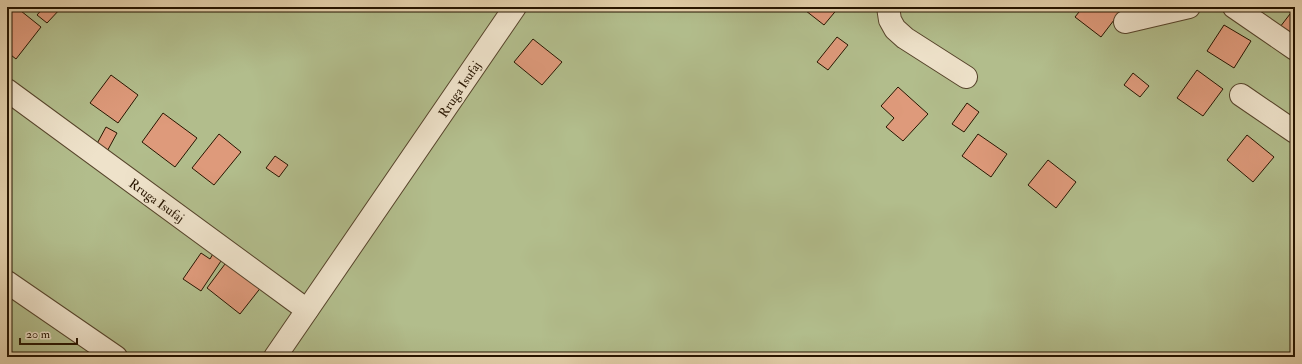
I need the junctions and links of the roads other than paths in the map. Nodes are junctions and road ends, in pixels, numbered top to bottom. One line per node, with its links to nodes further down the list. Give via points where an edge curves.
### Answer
1 (515, 7): 13 (street, Rruga Isufaj)
2 (888, 7): 8 (street, via 890,20 905,38)
3 (1189, 7): 6 (street)
4 (1234, 7): 5 (street)
5 (1262, 15): 7 (street)
6 (1125, 22)
7 (1295, 49)
8 (966, 77)
9 (7, 90): 13 (street, Rruga Isufaj)
10 (1240, 95): 11 (street)
11 (1295, 132)
12 (7, 282): 14 (street)
13 (307, 310): 15 (street, Rruga Isufaj)
14 (116, 357)
15 (274, 357)

